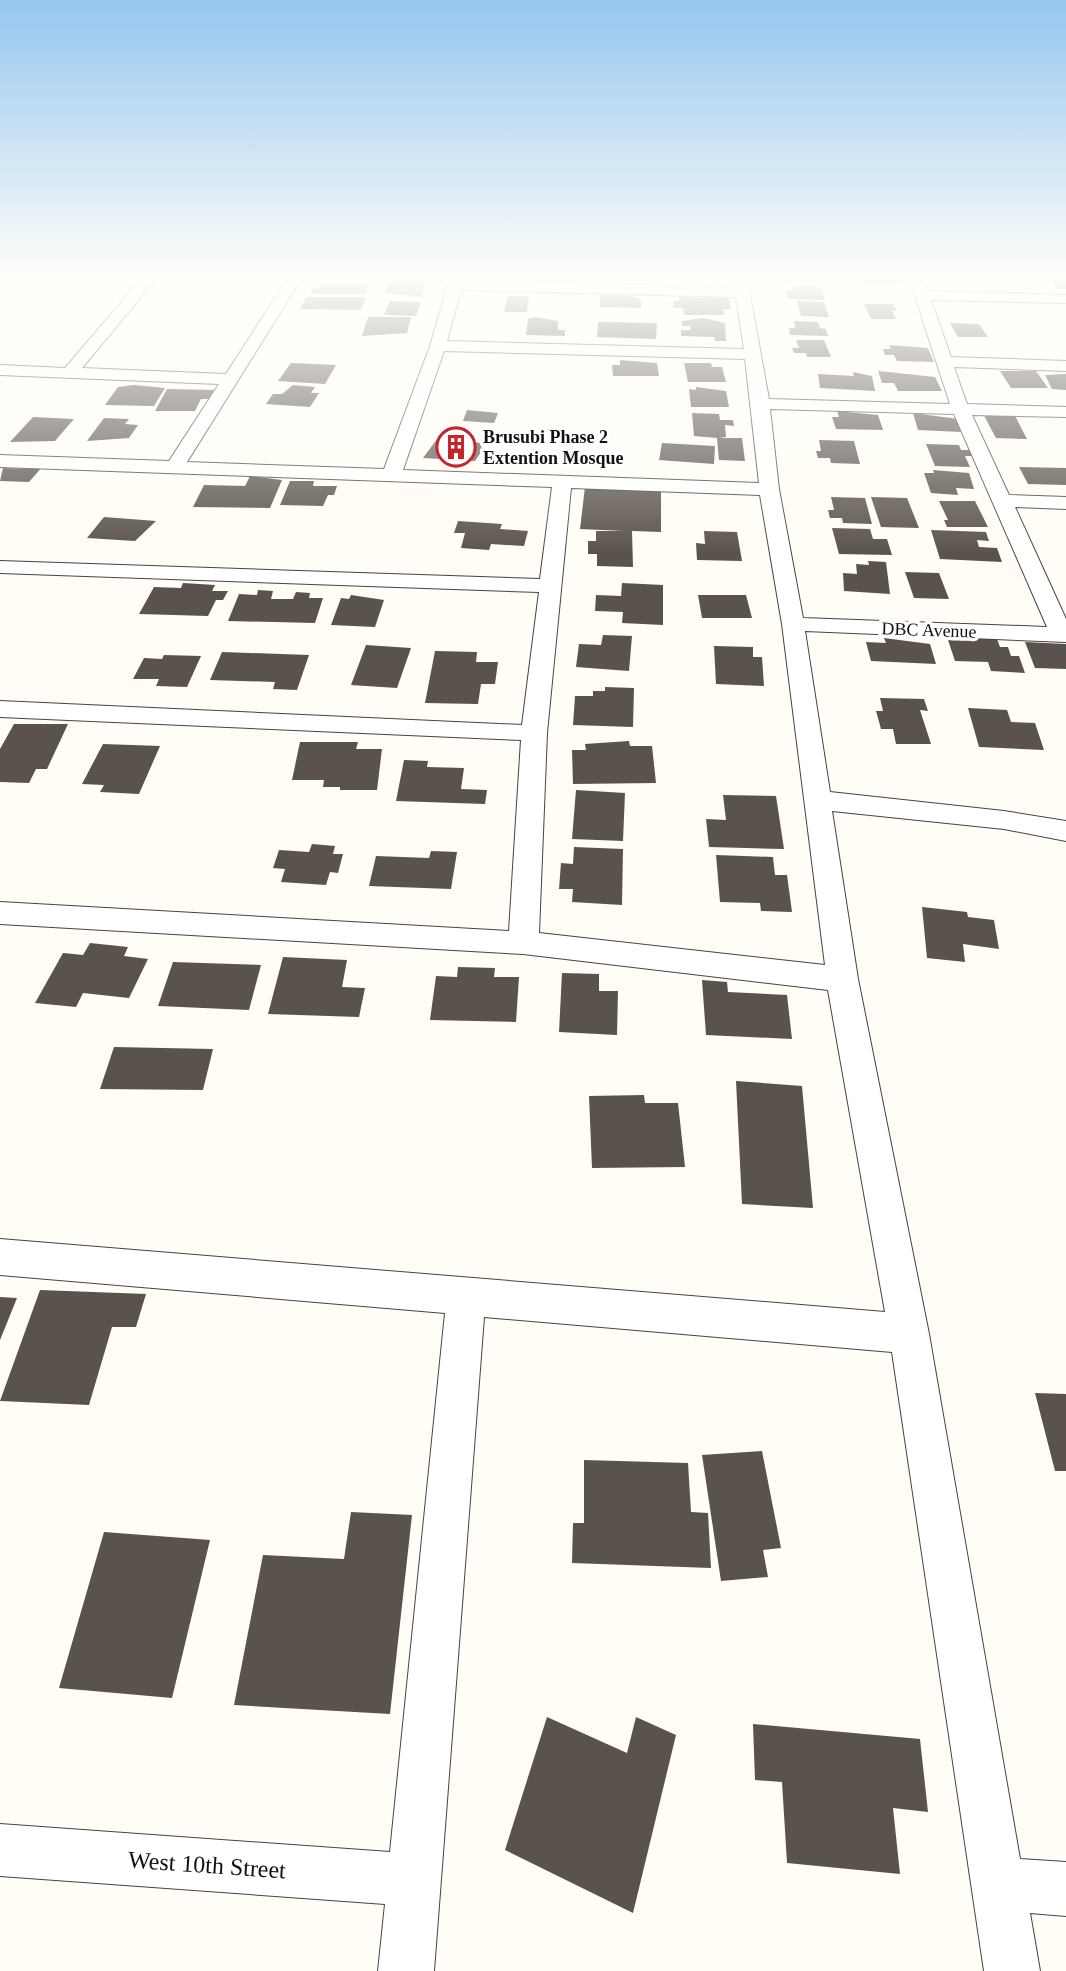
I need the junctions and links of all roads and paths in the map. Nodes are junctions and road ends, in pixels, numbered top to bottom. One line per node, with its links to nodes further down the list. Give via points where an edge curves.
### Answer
1 (0, 370): 7 (street)
2 (72, 370): 7 (street)
3 (237, 370): 8 (street)
4 (429, 370): 14 (street)
5 (755, 370): 9 (street)
6 (946, 370): 10 (street)
7 (69, 373): 8 (street)
8 (231, 379): 13 (street)
9 (761, 404): 10 (street); 16 (street)
10 (963, 410): 11 (street); 17 (street)
11 (1066, 411)
12 (0, 461): 13 (street)
13 (174, 468): 14 (street)
14 (391, 476): 15 (street)
15 (562, 482): 16 (street); 20 (street)
16 (769, 489): 21 (street)
17 (1004, 501): 18 (street); 22 (street)
18 (1066, 503)
19 (0, 566): 20 (street)
20 (551, 586): 24 (street)
21 (793, 624): 22 (street, DBC Avenue); 25 (street)
22 (1064, 635)
23 (0, 709): 24 (street)
24 (534, 733): 28 (street)
25 (817, 800): 26 (street); 29 (street)
26 (1066, 831)
27 (0, 913): 28 (street)
28 (523, 943): 29 (street)
29 (842, 979): 32 (street)
30 (0, 1257): 31 (street)
31 (466, 1298): 32 (street); 34 (street)
32 (909, 1334): 35 (street)
33 (0, 1850): 34 (street, West 10th Street)
34 (415, 1881): 37 (street)
35 (998, 1884): 36 (street); 38 (street)
36 (1066, 1889)
37 (406, 1971)
38 (1012, 1971)

